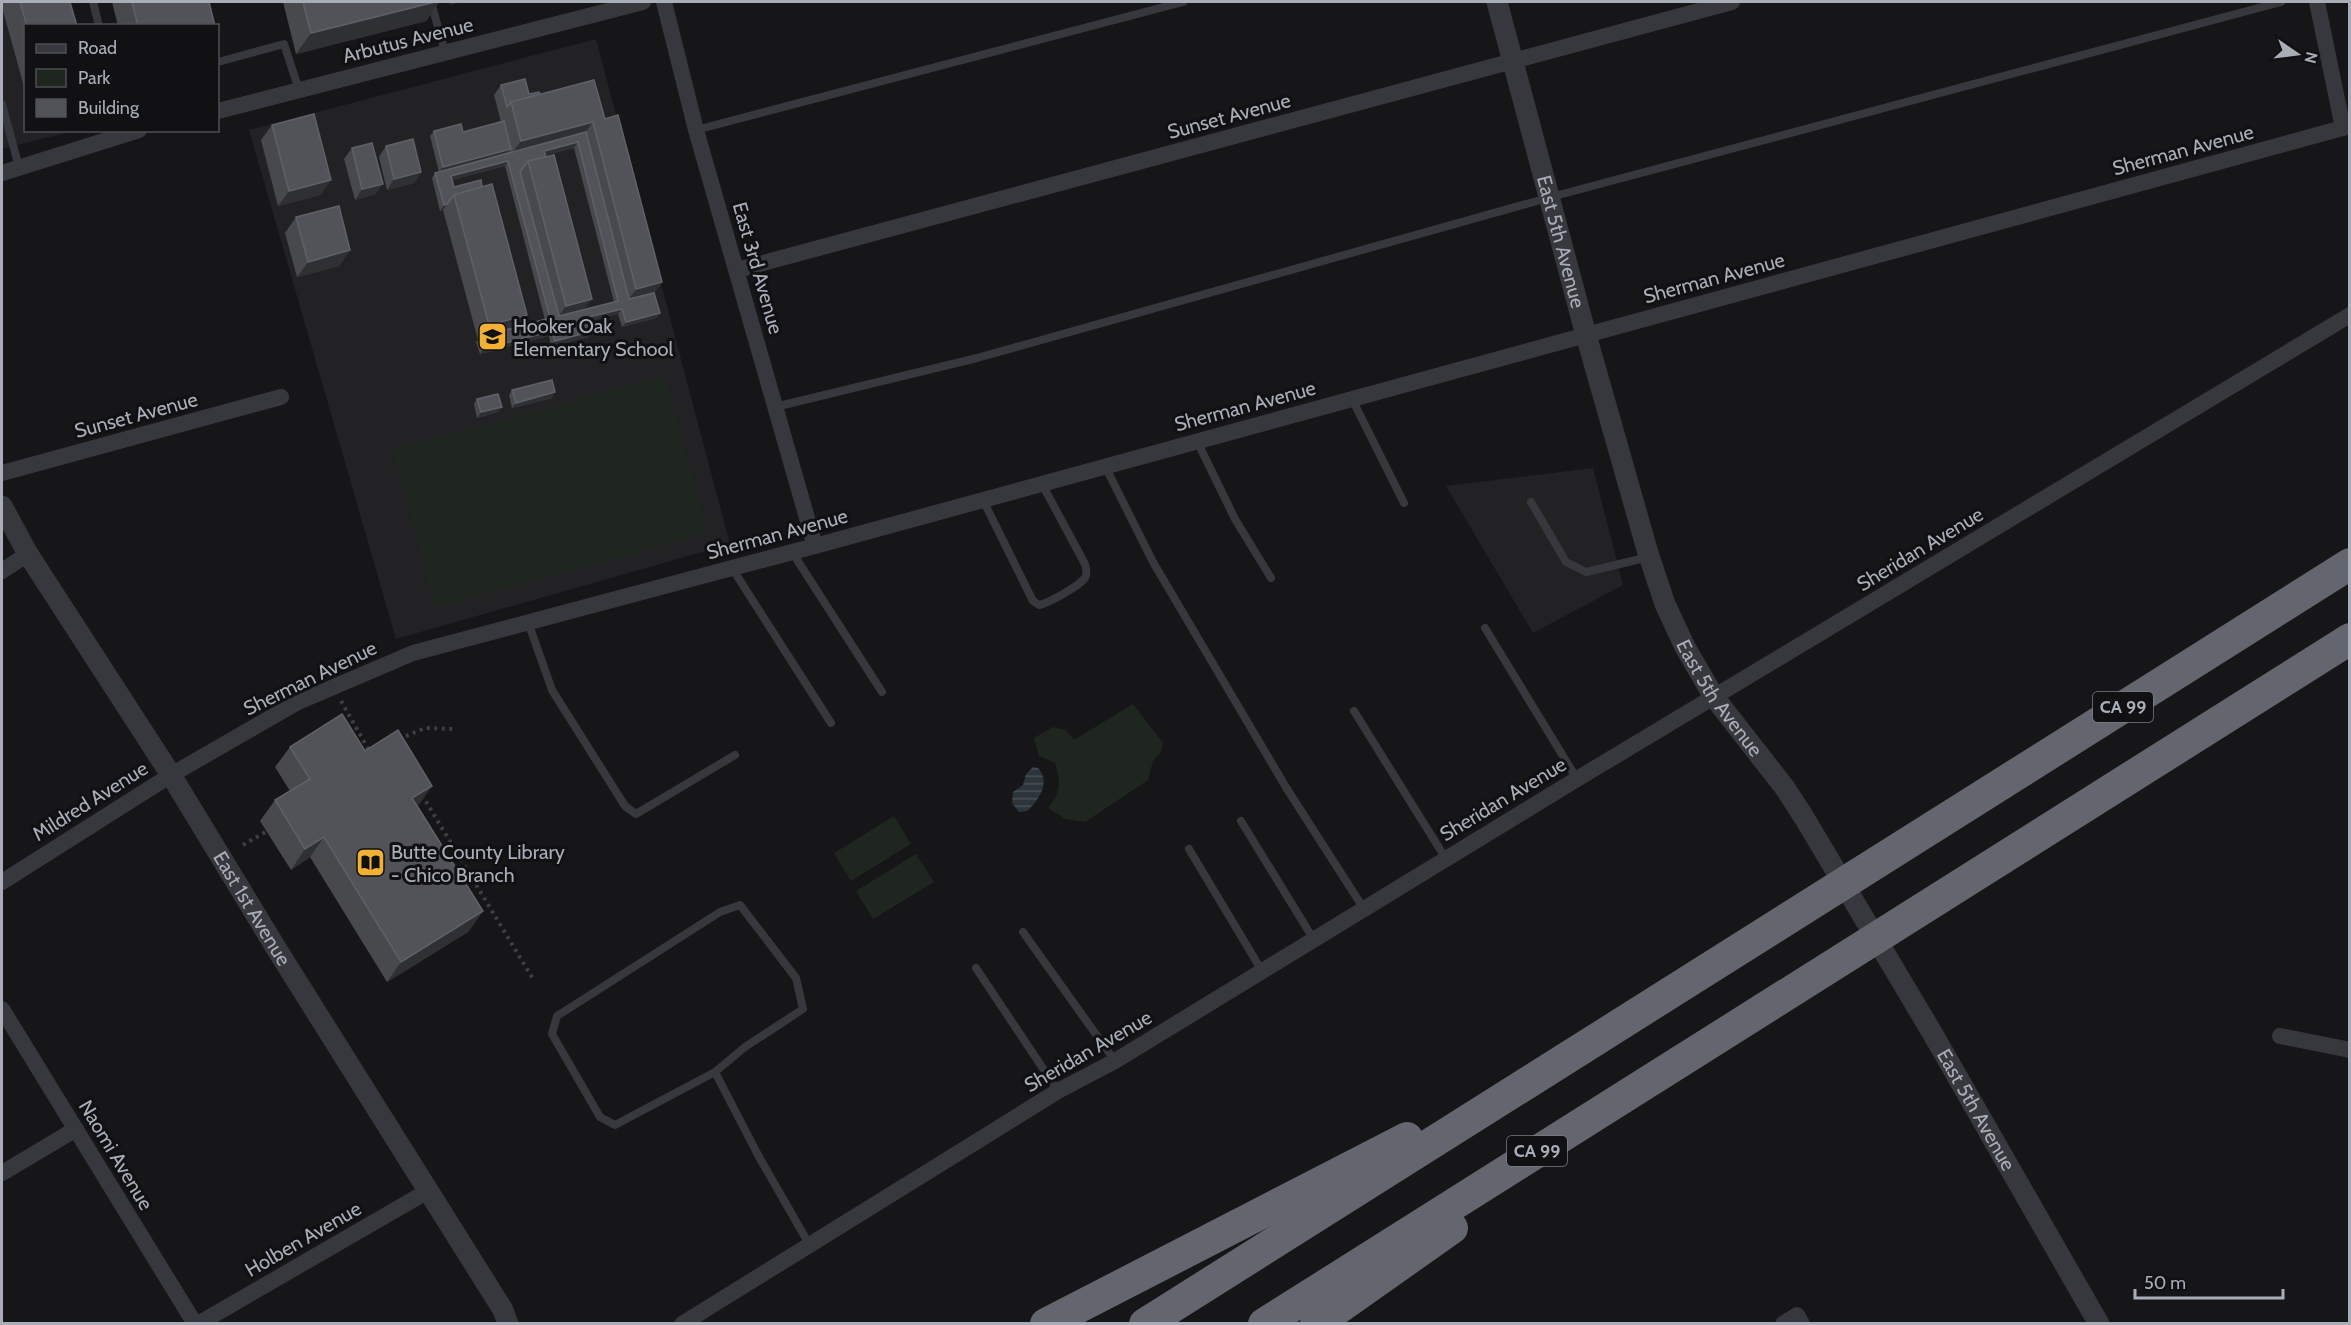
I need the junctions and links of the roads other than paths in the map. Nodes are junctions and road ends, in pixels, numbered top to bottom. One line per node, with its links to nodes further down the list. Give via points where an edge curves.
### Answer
1 (93, 2): 10 (lane)
2 (431, 2): 11 (lane)
3 (643, 2): 11 (street, Arbutus Avenue)
4 (664, 2): 18 (street, East 3rd Avenue)
5 (1183, 2): 18 (lane)
6 (1497, 2): 12 (street, East 5th Avenue)
7 (1732, 2): 12 (street, Sunset Avenue)
8 (2281, 2): 22 (lane)
9 (2317, 2): 17 (street)
10 (98, 24)
11 (445, 52): 14 (street, Arbutus Avenue)
12 (1514, 61): 22 (street, East 5th Avenue); 23 (street, Sunset Avenue)
13 (219, 62): 14 (lane, via 284,44)
14 (299, 90): 16 (street, Arbutus Avenue)
15 (2, 104): 20 (lane)
16 (219, 111)
17 (2346, 127): 25 (street, Sherman Avenue)
18 (696, 130): 23 (street, East 3rd Avenue)
19 (130, 132): 20 (street)
20 (20, 167): 21 (street)
21 (2, 173)
22 (1551, 197): 25 (street, East 5th Avenue); 28 (lane, via 977,358)
23 (737, 270): 28 (street, East 3rd Avenue)
24 (2349, 315): 49 (street, Sheridan Avenue)
25 (1586, 335): 27 (street, Sherman Avenue); 40 (street, East 5th Avenue)
26 (281, 397): 31 (street, Sunset Avenue)
27 (1352, 399): 29 (street, Sherman Avenue); 35 (lane)
28 (775, 407): 37 (street, East 3rd Avenue)
29 (1197, 441): 30 (street, Sherman Avenue); 44 (lane, via 1235,519)
30 (1106, 466): 32 (street, Sherman Avenue); 59 (lane, via 1153,562 1287,789)
31 (2, 472)
32 (1042, 484): 33 (street, Sherman Avenue); 33 (lane, via 1087,572 1082,581 1046,604 1033,601)
33 (983, 500): 37 (street, Sherman Avenue)
34 (1531, 502): 40 (lane, via 1566,562 1586,572)
35 (1404, 503)
36 (2, 506): 39 (street, East 1st Avenue)
37 (815, 546): 38 (street, Sherman Avenue)
38 (792, 552): 42 (street, Sherman Avenue); 48 (lane)
39 (28, 554): 43 (street); 53 (street, East 1st Avenue)
40 (1649, 557): 49 (street, East 5th Avenue, via 1685,647)
41 (2349, 564): 70 (highway, CA 99)
42 (732, 568): 45 (street, Sherman Avenue); 51 (lane)
43 (2, 571)
44 (1271, 578)
45 (528, 622): 52 (lane, via 552,690 625,806 636,814); 53 (street, Sherman Avenue, via 413,653 296,703)
46 (1485, 628): 54 (lane)
47 (2349, 639): 72 (highway, CA 99)
48 (882, 692)
49 (1714, 696): 54 (street, Sheridan Avenue); 85 (street, East 5th Avenue, via 1805,819)
50 (1354, 711): 57 (lane)
51 (831, 723)
52 (735, 755)
53 (171, 774): 58 (street, Mildred Avenue); 74 (street, East 1st Avenue)
54 (1577, 779): 57 (street, Sheridan Avenue)
55 (1240, 821): 61 (lane)
56 (1189, 849): 63 (lane)
57 (1446, 859): 59 (street, Sheridan Avenue)
58 (2, 882)
59 (1365, 910): 61 (street, Sheridan Avenue)
60 (1023, 932): 67 (lane)
61 (1314, 940): 63 (street, Sheridan Avenue)
62 (976, 968): 69 (lane)
63 (1262, 971): 67 (street, Sheridan Avenue)
64 (2, 1009): 71 (street, Naomi Avenue)
65 (2280, 1036): 66 (street)
66 (2349, 1050)
67 (1115, 1060): 69 (street, Sheridan Avenue)
68 (715, 1072): 68 (lane, via 803,1009 796,978 740,905 720,912 557,1016 552,1034 600,1117 615,1125); 75 (lane)
69 (1059, 1091): 75 (street, Sheridan Avenue)
70 (1508, 1096): 79 (highway, via 1404,1139); 80 (highway, CA 99)
71 (76, 1129): 73 (street); 77 (street, Naomi Avenue)
72 (1529, 1157): 81 (highway, CA 99); 82 (highway, via 1500,1193)
73 (2, 1173)
74 (428, 1191): 76 (street, East 1st Avenue); 77 (street, Holben Avenue)
75 (809, 1244): 78 (street, Sheridan Avenue)
76 (509, 1319)
77 (196, 1323)
78 (682, 1323)
79 (1046, 1323)
80 (1145, 1323)
81 (1264, 1323)
82 (1316, 1323)
83 (1783, 1323): 84 (street, via 1797,1315)
84 (1802, 1323)
85 (2099, 1323)

